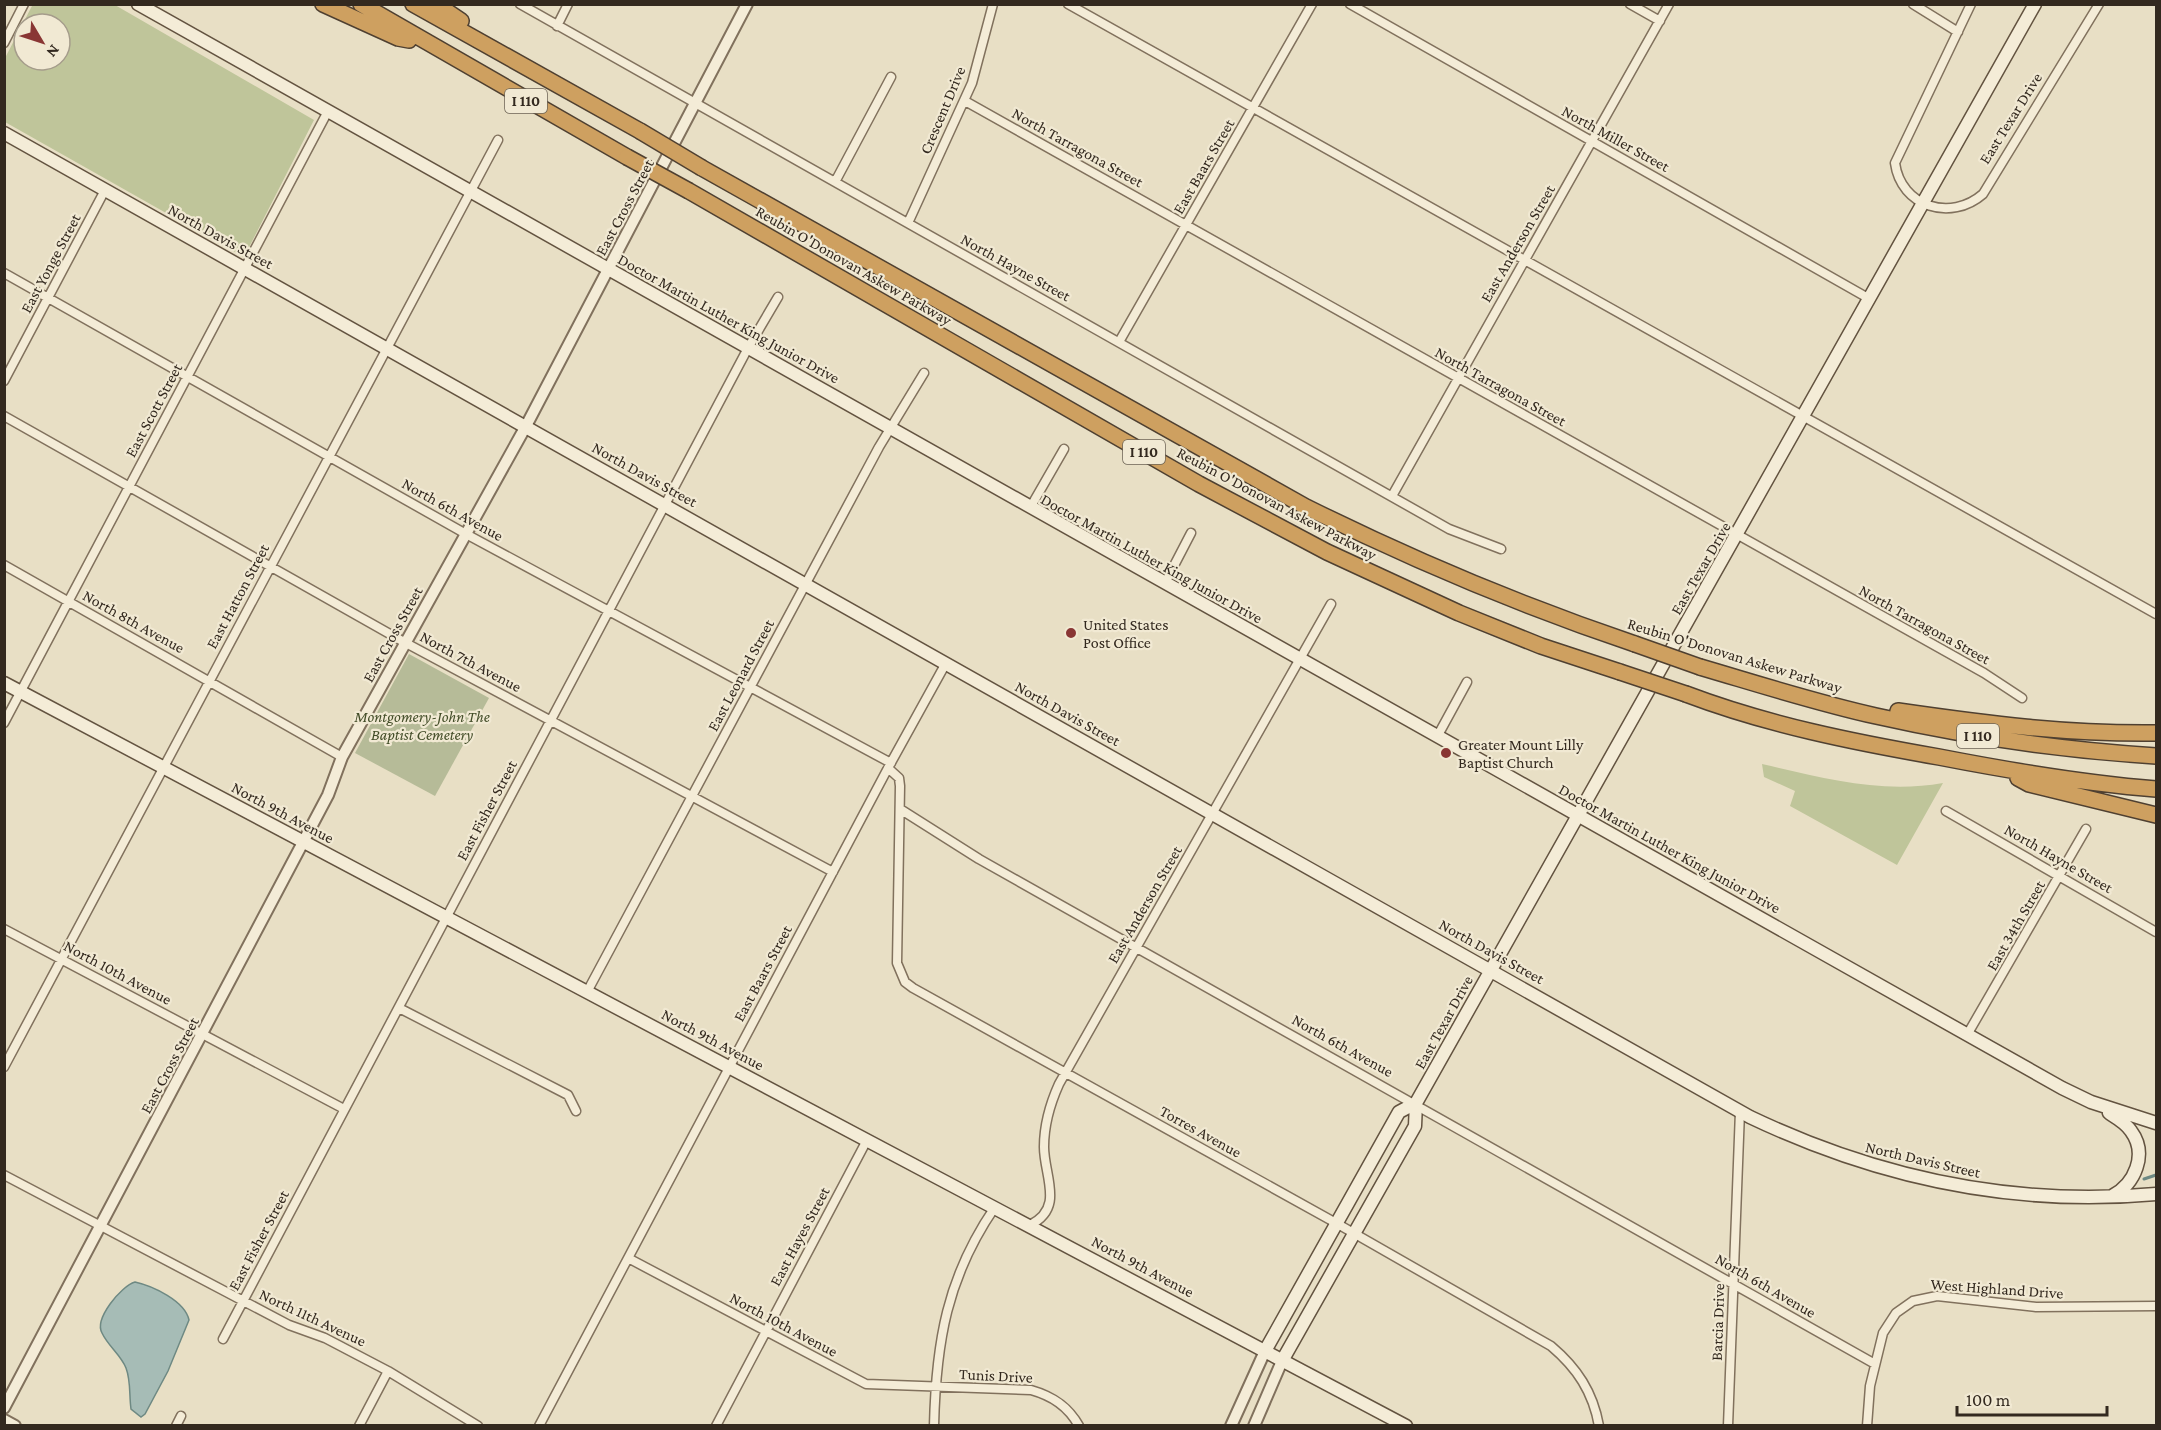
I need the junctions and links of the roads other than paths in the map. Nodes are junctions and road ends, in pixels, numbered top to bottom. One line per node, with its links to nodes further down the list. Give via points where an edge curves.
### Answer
1 (24, 4): 23 (street)
2 (138, 4): 30 (main road, Doctor Martin Luther King Junior Drive)
3 (323, 4): 24 (highway, via 398,38)
4 (361, 4): 24 (highway, Reubin O'Donovan Askew Parkway / I 110)
5 (412, 4): 26 (highway, Reubin O'Donovan Askew Parkway / I 110)
6 (436, 4): 26 (highway)
7 (520, 4): 21 (street, North Hayne Street)
8 (568, 4): 21 (street)
9 (747, 4): 28 (street, East Cross Street)
10 (993, 4): 27 (street, Crescent Drive, via 982,53)
11 (1068, 4): 29 (street)
12 (1312, 4): 29 (street, East Baars Street)
13 (1350, 4): 33 (street, North Miller Street)
14 (1630, 4): 20 (street)
15 (1669, 4): 20 (street, East Anderson Street)
16 (1913, 4): 22 (street)
17 (1971, 4): 22 (street)
18 (2035, 4): 37 (main road, East Texar Drive)
19 (2099, 4): 37 (street, East Texar Drive, via 1983,194 1952,209)
20 (1660, 21): 33 (street, East Anderson Street)
21 (557, 26): 28 (street, North Hayne Street)
22 (1958, 32): 37 (street, via 1896,156 1899,178)
23 (4, 43)
24 (426, 43): 94 (highway, Reubin O'Donovan Askew Parkway / I 110, bridge, via 1199,484 1318,547 1459,613 1771,723)
25 (891, 77): 34 (street)
26 (548, 79): 84 (highway, Reubin O'Donovan Askew Parkway / I 110, bridge, via 1306,507 1383,545 1548,615 1700,667)
27 (965, 101): 38 (street, Crescent Drive); 39 (street, North Tarragona Street)
28 (695, 103): 34 (street, North Hayne Street); 42 (street, East Cross Street)
29 (1254, 109): 39 (street, East Baars Street); 40 (street)
30 (328, 111): 36 (main road, Doctor Martin Luther King Junior Drive); 41 (street, East Scott Street)
31 (4, 133): 35 (main road, North Davis Street)
32 (498, 140): 36 (street, East Hatton Street)
33 (1591, 141): 40 (street, East Anderson Street); 45 (street, North Miller Street)
34 (835, 182): 38 (street, North Hayne Street)
35 (105, 190): 41 (main road, North Davis Street); 46 (street, East Yonge Street)
36 (471, 192): 42 (main road, Doctor Martin Luther King Junior Drive); 48 (street, East Hatton Street)
37 (1923, 204): 45 (main road, East Texar Drive)
38 (908, 223): 47 (street, North Hayne Street)
39 (1186, 225): 47 (street, East Baars Street); 52 (street, North Tarragona Street)
40 (1524, 261): 52 (street, East Anderson Street); 55 (street)
41 (245, 267): 48 (main road, North Davis Street); 51 (street, East Scott Street)
42 (608, 269): 49 (main road, Doctor Martin Luther King Junior Drive); 56 (street, East Cross Street)
43 (4, 273): 46 (street, North 6th Avenue)
44 (778, 297): 49 (street, East Fisher Street)
45 (1868, 297): 55 (main road, East Texar Drive)
46 (48, 298): 51 (street, North 6th Avenue); 53 (street, East Yonge Street)
47 (1119, 342): 61 (street, North Hayne Street)
48 (386, 348): 56 (main road, North Davis Street); 59 (street, East Hatton Street)
49 (748, 348): 57 (main road, Doctor Martin Luther King Junior Drive); 62 (street, East Fisher Street)
50 (924, 373): 57 (street, East Leonard Street)
51 (187, 377): 59 (street, North 6th Avenue); 60 (street, East Scott Street)
52 (1457, 378): 61 (street, East Anderson Street); 66 (street, North Tarragona Street)
53 (4, 381)
54 (4, 416): 60 (street, North 7th Avenue)
55 (1804, 416): 66 (main road, East Texar Drive); 75 (street)
56 (526, 426): 62 (main road, North Davis Street); 65 (street, East Cross Street)
57 (890, 429): 63 (main road, Doctor Martin Luther King Junior Drive); 70 (street, East Leonard Street)
58 (1064, 449): 63 (street)
59 (328, 457): 65 (street, North 6th Avenue); 69 (street, East Hatton Street)
60 (129, 486): 69 (street, North 7th Avenue); 72 (street, East Scott Street)
61 (1392, 496): 67 (street, North Hayne Street, via 1449,529)
62 (666, 505): 70 (main road, North Davis Street); 74 (street, East Fisher Street)
63 (1030, 508): 71 (main road, Doctor Martin Luther King Junior Drive)
64 (1191, 533): 71 (street)
65 (466, 534): 74 (street, North 6th Avenue); 76 (street, East Cross Street)
66 (1737, 536): 85 (street, North Tarragona Street); 100 (main road, East Texar Drive)
67 (1501, 549)
68 (4, 565): 72 (street, North 8th Avenue)
69 (270, 567): 76 (street, North 7th Avenue); 79 (street, East Hatton Street)
70 (806, 583): 78 (main road, North Davis Street); 82 (street, East Leonard Street)
71 (1165, 583): 77 (main road, Doctor Martin Luther King Junior Drive)
72 (68, 602): 79 (street, North 8th Avenue); 83 (street, East Scott Street)
73 (1331, 604): 77 (street, East Anderson Street)
74 (609, 611): 82 (street, North 6th Avenue); 86 (street, East Fisher Street)
75 (2157, 614)
76 (404, 642): 86 (street, North 7th Avenue); 91 (street, East Cross Street)
77 (1300, 660): 89 (main road, Doctor Martin Luther King Junior Drive); 99 (street, East Anderson Street)
78 (946, 663): 92 (street, East Baars Street); 99 (main road, North Davis Street)
79 (209, 681): 91 (street, North 8th Avenue); 93 (street, East Hatton Street)
80 (1467, 682): 89 (street)
81 (4, 683): 83 (main road, North 9th Avenue)
82 (752, 687): 92 (street, North 6th Avenue); 96 (street, East Leonard Street)
83 (21, 691): 87 (street, East Scott Street); 93 (main road, North 9th Avenue)
84 (1803, 696): 88 (highway, via 2022,729); 90 (highway, Reubin O'Donovan Askew Parkway / I 110, via 1875,716 2018,742)
85 (2022, 698)
86 (551, 721): 96 (street, North 7th Avenue); 106 (street, East Fisher Street)
87 (4, 723)
88 (2157, 734)
89 (1437, 736): 100 (main road, Doctor Martin Luther King Junior Drive)
90 (2157, 756)
91 (342, 757): 103 (street, East Cross Street, via 328,795)
92 (890, 765): 97 (street, via 899,778); 104 (street, East Baars Street)
93 (163, 767): 103 (main road, North 9th Avenue); 110 (street, East Hatton Street)
94 (2000, 768): 95 (highway, Reubin O'Donovan Askew Parkway / I 110); 101 (highway, via 2029,784)
95 (2157, 789)
96 (692, 797): 104 (street, North 7th Avenue); 112 (street, East Leonard Street)
97 (900, 809): 109 (street, North 6th Avenue, via 979,859); 118 (street, Torres Avenue, via 897,963 905,982)
98 (1946, 811): 105 (street, North Hayne Street)
99 (1213, 813): 109 (street, East Anderson Street); 111 (main road, North Davis Street)
100 (1578, 816): 111 (main road, East Texar Drive); 115 (main road, Doctor Martin Luther King Junior Drive)
101 (2157, 816)
102 (2086, 829): 105 (street, East 34th Street)
103 (303, 840): 106 (main road, North 9th Avenue); 114 (street, East Cross Street)
104 (833, 872): 116 (street, East Baars Street)
105 (2061, 876): 108 (street, North Hayne Street); 115 (street, East 34th Street)
106 (447, 917): 112 (main road, North 9th Avenue); 113 (street, East Fisher Street)
107 (4, 929): 110 (street, North 10th Avenue)
108 (2157, 932)
109 (1137, 947): 118 (street, East Anderson Street); 120 (street, North 6th Avenue)
110 (62, 959): 114 (street, North 10th Avenue); 117 (street, East Hatton Street)
111 (1491, 970): 120 (main road, East Texar Drive); 123 (main road, North Davis Street)
112 (587, 992): 116 (main road, North 9th Avenue)
113 (399, 1008): 121 (street, East Fisher Street); 122 (street, via 568,1095)
114 (202, 1034): 121 (street, North 10th Avenue); 131 (street, East Cross Street)
115 (1967, 1035): 119 (main road, Doctor Martin Luther King Junior Drive)
116 (729, 1066): 125 (main road, North 9th Avenue); 134 (street, East Baars Street)
117 (4, 1067)
118 (1066, 1072): 130 (street, Torres Avenue); 132 (street, East Anderson Street, via 1054,1095 1044,1133 1052,1201 1043,1216)
119 (2091, 1102): 124 (main road, Doctor Martin Luther King Junior Drive); 128 (main road, via 2132,1131 2139,1150 2132,1179)
120 (1416, 1103): 130 (main road, East Texar Drive, via 1399,1112); 133 (main road, East Texar Drive, via 1415,1126); 135 (street, North 6th Avenue)
121 (344, 1109): 136 (street, East Fisher Street)
122 (576, 1111)
123 (1740, 1111): 128 (main road, North Davis Street, via 1824,1150 1902,1174 1990,1192); 135 (street, Barcia Drive)
124 (2157, 1123)
125 (867, 1140): 129 (main road, North 9th Avenue); 138 (street, East Hayes Street)
126 (4, 1175): 131 (street, North 11th Avenue)
127 (2157, 1194): 128 (main road, North Davis Street)
128 (2108, 1197)
129 (995, 1207): 132 (main road, North 9th Avenue); 144 (street, via 968,1250 952,1290 941,1330)
130 (1336, 1223): 133 (street, Torres Avenue); 140 (main road, East Texar Drive)
131 (101, 1225): 136 (street, North 11th Avenue); 145 (street, East Cross Street)
132 (1030, 1225): 140 (main road, North 9th Avenue)
133 (1354, 1234): 141 (main road, East Texar Drive); 159 (street, Torres Avenue, via 1551,1346 1586,1385)
134 (628, 1258): 138 (street, North 10th Avenue); 152 (street, East Baars Street)
135 (1734, 1283): 142 (street, North 6th Avenue); 160 (street, Barcia Drive)
136 (243, 1301): 139 (street, East Fisher Street); 143 (street, North 11th Avenue)
137 (2157, 1306): 142 (street, West Highland Drive, via 2057,1308 1925,1297 1903,1307 1888,1323)
138 (765, 1332): 144 (street, North 10th Avenue, via 867,1384); 153 (street, East Hayes Street)
139 (223, 1339)
140 (1265, 1351): 141 (main road, North 9th Avenue); 156 (street, East Texar Drive)
141 (1282, 1361): 157 (street, East Texar Drive); 158 (main road, North 9th Avenue)
142 (1875, 1364): 161 (street, West Highland Drive)
143 (388, 1371): 150 (street); 151 (street, North 11th Avenue)
144 (935, 1387): 154 (street); 155 (street, Tunis Drive, via 1031,1390 1063,1406)
145 (4, 1408)
146 (181, 1416): 149 (street)
147 (4, 1420): 148 (street)
148 (15, 1425)
149 (176, 1425)
150 (359, 1425)
151 (478, 1425)
152 (539, 1425)
153 (716, 1425)
154 (934, 1425)
155 (1079, 1425)
156 (1231, 1425)
157 (1254, 1425)
158 (1406, 1425)
159 (1599, 1425)
160 (1728, 1425)
161 (1867, 1425)

